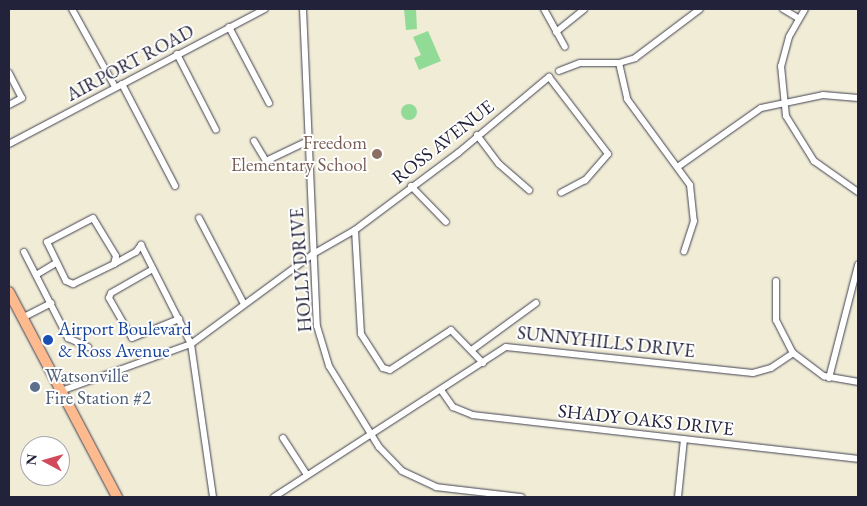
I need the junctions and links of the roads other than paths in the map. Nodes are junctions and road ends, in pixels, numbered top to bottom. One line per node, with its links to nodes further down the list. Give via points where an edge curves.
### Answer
1 (72, 9): 18 (street)
2 (265, 9): 10 (street, AIRPORT ROAD)
3 (303, 9): 26 (street, HOLLY DRIVE)
4 (544, 9): 11 (street)
5 (584, 9): 11 (street)
6 (700, 9): 14 (street, via 649,49)
7 (783, 9): 9 (street)
8 (805, 9): 9 (street)
9 (798, 18): 21 (street, via 781,66)
10 (229, 26): 13 (street, AIRPORT ROAD); 20 (street)
11 (556, 32): 12 (street)
12 (565, 47)
13 (176, 54): 17 (street, AIRPORT ROAD); 23 (street)
14 (619, 63): 15 (street, via 586,62); 28 (street, via 627,99)
15 (559, 71)
16 (9, 73): 22 (street, via 22,98)
17 (122, 84): 18 (street, AIRPORT ROAD); 29 (street)
18 (116, 87): 27 (street, AIRPORT ROAD)
19 (858, 98): 21 (street, via 823,95)
20 (269, 103)
21 (784, 104): 28 (street, via 754,111); 32 (street, via 792,130 808,155)
22 (9, 105)
23 (216, 130)
24 (477, 135): 30 (street, ROSS AVENUE); 31 (street, via 499,164); 33 (street, ROSS AVENUE, via 549,77 608,154 585,180)
25 (254, 141): 26 (street, via 266,161)
26 (308, 141): 39 (street, HOLLY DRIVE)
27 (9, 144)
28 (679, 166): 37 (street, via 695,206 693,229)
29 (175, 186)
30 (411, 186): 35 (street); 36 (street, ROSS AVENUE)
31 (529, 190)
32 (858, 192)
33 (561, 193)
34 (199, 218): 49 (street)
35 (446, 222)
36 (355, 230): 39 (street, ROSS AVENUE); 54 (street, via 361,334 383,368 390,370 451,330)
37 (684, 251)
38 (24, 252): 44 (street)
39 (313, 254): 49 (street); 61 (street, HOLLY DRIVE, via 322,347)
40 (56, 263): 41 (street, via 66,281 73,284); 41 (street, via 49,239 90,218 116,256); 44 (street)
41 (114, 264): 43 (street, via 141,245)
42 (858, 265): 57 (street)
43 (153, 269): 51 (street); 51 (street, via 111,292 113,306 132,338)
44 (36, 275): 47 (street)
45 (776, 281): 55 (street, via 776,320)
46 (9, 292): 50 (main road)
47 (51, 303): 50 (street); 53 (street, via 68,338)
48 (536, 303): 54 (street)
49 (244, 304): 52 (street)
50 (22, 318): 60 (main road)
51 (179, 319): 52 (street)
52 (191, 344): 60 (street); 67 (street)
53 (88, 347)
54 (472, 349): 56 (street)
55 (793, 353): 56 (street, SUNNYHILLS DRIVE, via 771,368 753,372 509,346); 57 (street)
56 (482, 363): 59 (street, SUNNYHILLS DRIVE)
57 (829, 378): 58 (street)
58 (858, 382)
59 (440, 390): 61 (street, SUNNYHILLS DRIVE); 63 (street, SHADY OAKS DRIVE, via 453,407 473,415)
60 (61, 391): 66 (main road)
61 (371, 435): 65 (street, SUNNYHILLS DRIVE); 69 (street, HOLLY DRIVE, via 390,461 420,481)
62 (282, 438): 65 (street)
63 (684, 439): 64 (street, SHADY OAKS DRIVE); 70 (street)
64 (858, 459)
65 (307, 475): 68 (street, SUNNYHILLS DRIVE)
66 (118, 497)
67 (213, 497)
68 (274, 497)
69 (521, 497)
70 (678, 497)

